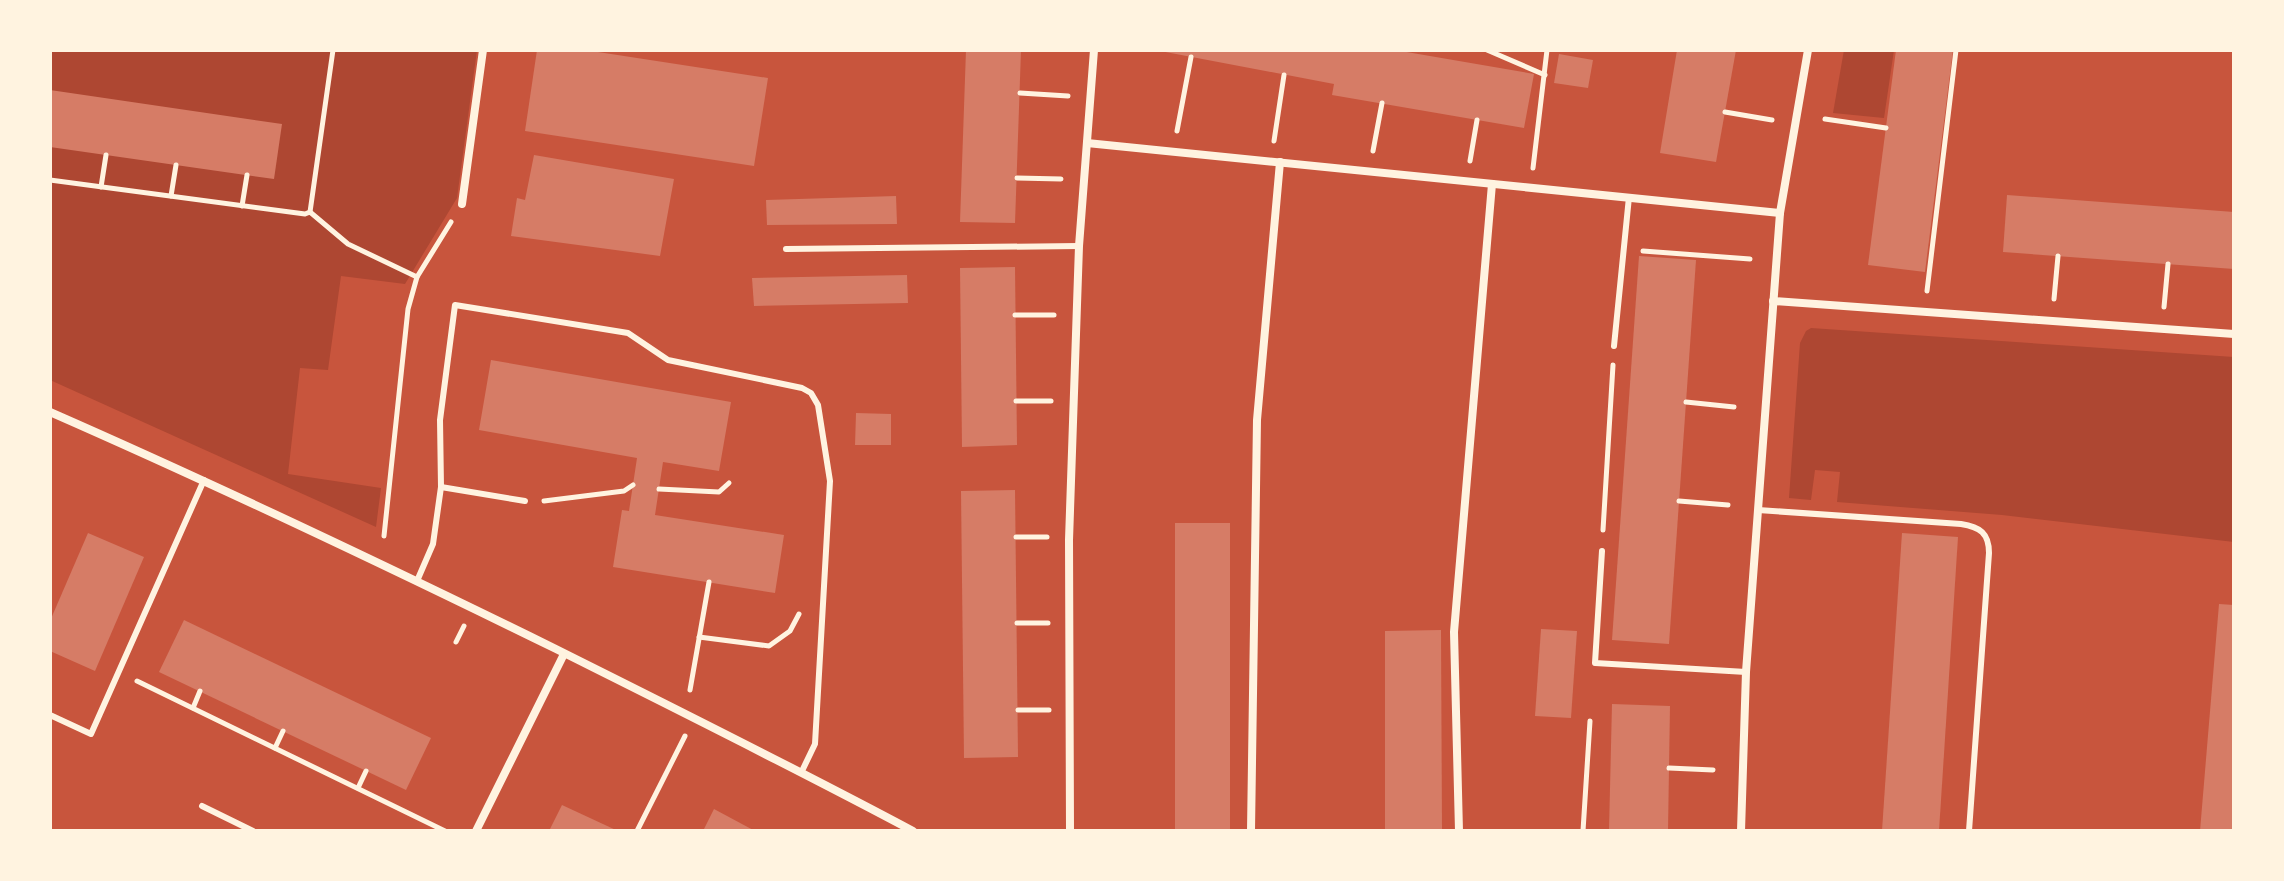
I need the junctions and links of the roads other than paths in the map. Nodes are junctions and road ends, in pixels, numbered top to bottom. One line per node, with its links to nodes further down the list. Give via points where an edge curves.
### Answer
1 (483, 50): 8 (street)
2 (1094, 50): 4 (street)
3 (1808, 50): 9 (street)
4 (1087, 143): 5 (street); 10 (street)
5 (1275, 162): 6 (street); 31 (street, via 1257,420)
6 (1492, 184): 7 (street); 32 (street, via 1454,632)
7 (1629, 197): 9 (street); 14 (lane)
8 (462, 204)
9 (1780, 213): 12 (street)
10 (1079, 246): 11 (lane); 30 (street, via 1069,540)
11 (786, 249)
12 (1773, 301): 13 (street); 19 (street)
13 (2234, 334)
14 (1614, 346)
15 (50, 412): 16 (street)
16 (204, 480): 21 (street); 24 (lane, via 91,734)
17 (441, 487): 18 (lane); 21 (lane, via 433,544); 25 (lane, via 440,420 455,305 628,333 668,360 792,384 811,393 823,421 830,481 815,744)
18 (525, 501)
19 (1758, 510): 23 (street); 34 (lane, via 1961,524 1986,535 1989,553)
20 (1602, 551): 23 (lane, via 1595,663)
21 (417, 581): 22 (street)
22 (564, 654): 25 (street); 28 (street)
23 (1746, 672): 33 (street)
24 (50, 715)
25 (802, 771): 29 (street)
26 (202, 806): 27 (lane)
27 (253, 831)
28 (476, 831)
29 (913, 831)
30 (1070, 831)
31 (1251, 831)
32 (1459, 831)
33 (1741, 831)
34 (1969, 831)

